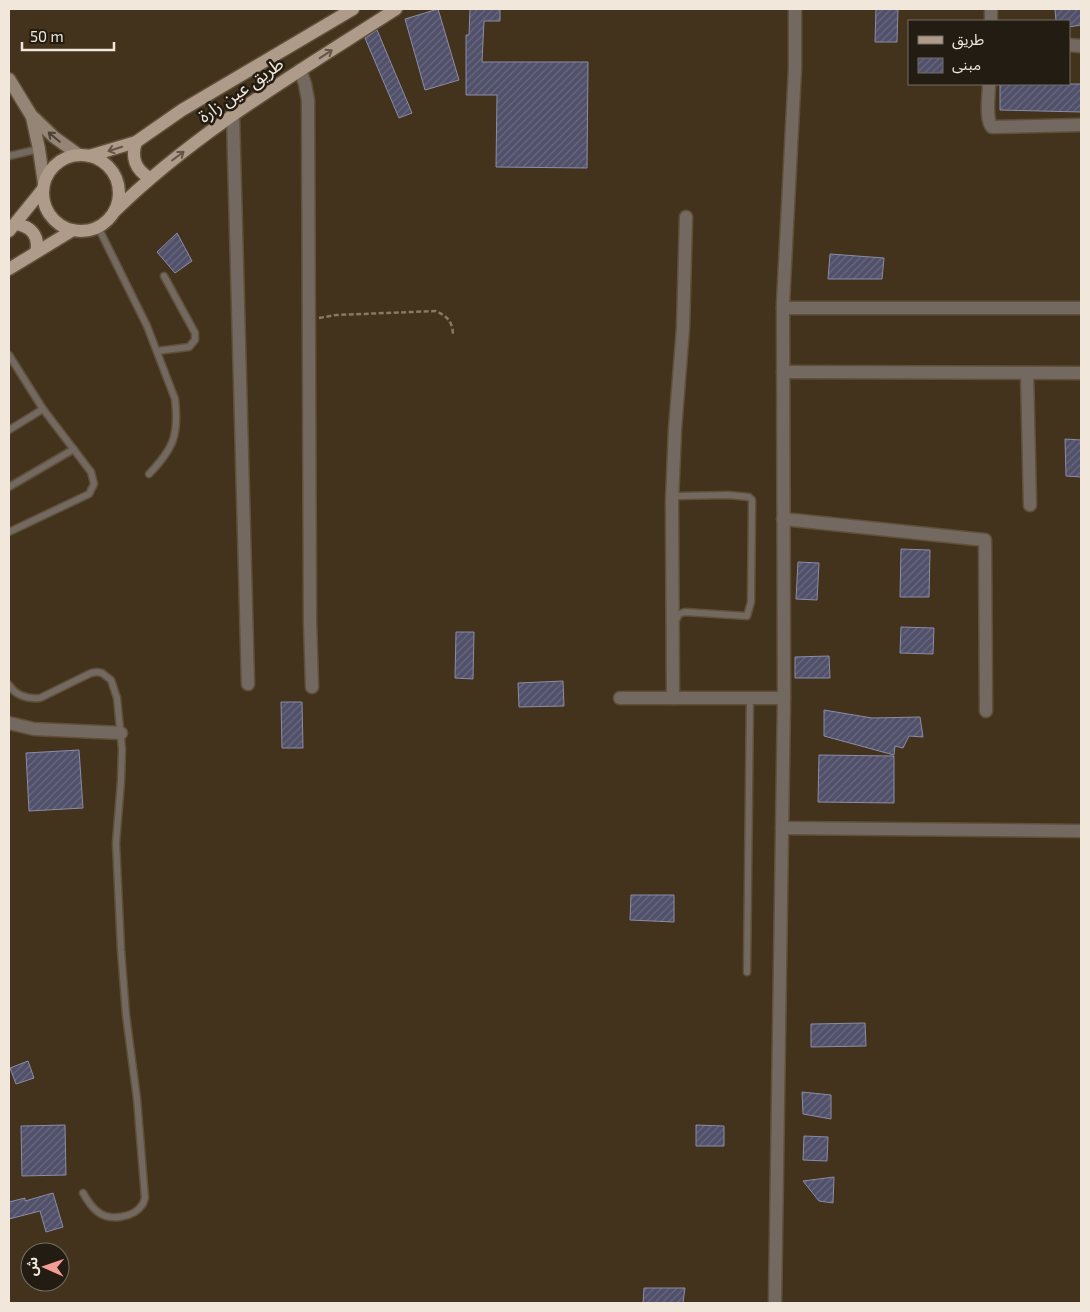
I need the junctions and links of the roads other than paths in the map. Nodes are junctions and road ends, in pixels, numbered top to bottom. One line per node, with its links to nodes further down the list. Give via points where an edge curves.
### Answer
1 (353, 9): 10 (main road, طريق عين زارة, via 182,110)
2 (396, 9): 4 (main road, طريق عين زارة, one-way to 2)
3 (795, 9): 24 (street)
4 (300, 70): 8 (main road, طريق عين زارة); 43 (street, via 308,100)
5 (9, 80): 7 (main road)
6 (989, 85): 9 (street, via 988,123 992,127)
7 (31, 115): 11 (main road); 13 (main road, one-way to 7, via 54,137)
8 (234, 116): 14 (main road, طريق عين زارة, one-way to 8); 41 (street)
9 (1081, 125)
10 (136, 142): 13 (main road, طريق عين زارة, one-way to 13); 14 (main road, via 133,154 136,166)
11 (40, 149): 12 (lane); 15 (main road)
12 (9, 156)
13 (84, 156): 15 (main road, via 64,159 57,164); 16 (main road, via 104,163 115,177 118,194)
14 (150, 178): 16 (main road, طريق عين زارة)
15 (44, 187): 19 (main road); 20 (main road, via 50,216)
16 (114, 210): 18 (main road)
17 (686, 218): 36 (street, via 683,328)
18 (98, 227): 20 (main road); 26 (lane)
19 (12, 228): 21 (main road, via 31,230 37,240)
20 (73, 230): 21 (main road)
21 (36, 252): 22 (main road)
22 (9, 269)
23 (164, 276): 26 (lane, via 196,333 189,347)
24 (783, 308): 25 (street); 28 (street)
25 (1081, 308)
26 (157, 350): 34 (lane, via 175,399 176,427 168,452)
27 (9, 355): 31 (lane)
28 (783, 372): 29 (street); 38 (street)
29 (1027, 373): 30 (street); 37 (street)
30 (1081, 373)
31 (43, 409): 32 (lane); 33 (lane)
32 (9, 430)
33 (74, 448): 35 (lane); 39 (lane, via 91,472 94,484 89,494)
34 (149, 474)
35 (9, 488)
36 (672, 495): 40 (street); 40 (lane, via 728,495 752,500 751,602 747,616 685,612 679,614)
37 (1030, 505)
38 (783, 519): 47 (street); 48 (street, via 985,540)
39 (9, 532)
40 (673, 625): 45 (street)
41 (248, 684)
42 (9, 685): 50 (lane, via 20,696 33,699 91,673 102,673 111,680 114,689)
43 (312, 687)
44 (620, 698): 45 (street)
45 (673, 698): 46 (street)
46 (750, 698): 47 (street); 53 (lane)
47 (784, 698): 51 (street)
48 (986, 711)
49 (9, 723): 50 (street, via 34,730)
50 (121, 733): 54 (lane, via 116,843 120,950 145,1198 136,1211 111,1218 99,1214)
51 (782, 828): 52 (street); 55 (street)
52 (1081, 831)
53 (747, 972)
54 (83, 1193)
55 (775, 1303)

